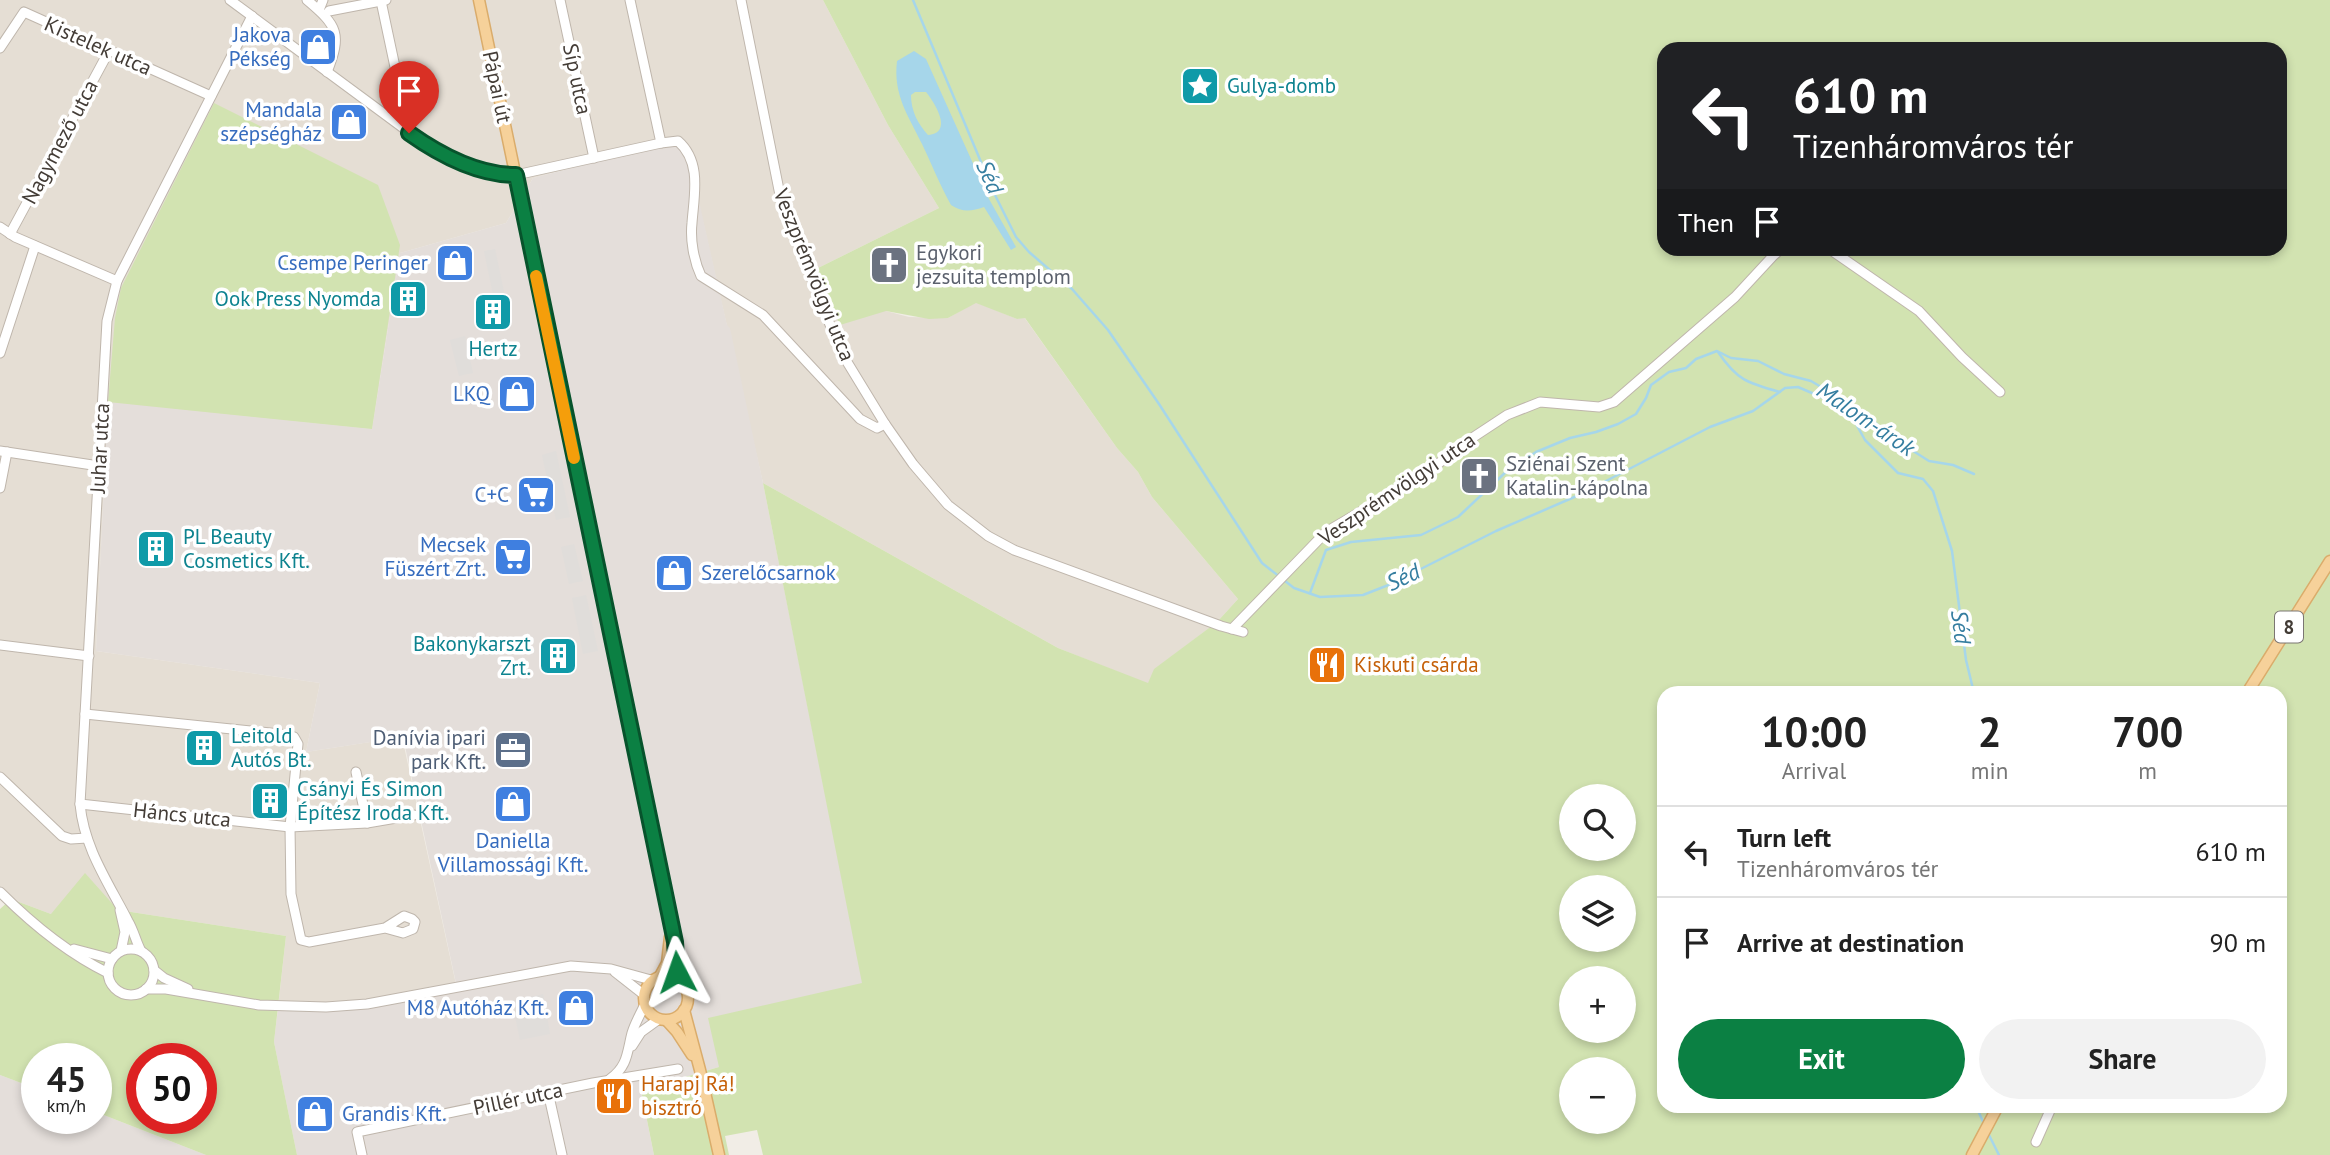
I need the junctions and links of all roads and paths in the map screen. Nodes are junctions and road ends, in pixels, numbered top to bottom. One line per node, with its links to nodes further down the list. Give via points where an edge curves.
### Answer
1 (230, 0): 10 (street)
2 (307, 0): 9 (street)
3 (323, 0): 9 (street)
4 (479, 0): 18 (main road, Pápai út)
5 (560, 0): 17 (street, Síp utca)
6 (630, 0): 16 (street)
7 (741, 0): 27 (street, Veszprémvölgyi utca, via 782,205 841,352)
8 (384, 1): 9 (street); 15 (street)
9 (324, 11): 13 (street, via 337,42)
10 (252, 16): 13 (street); 14 (street, Juhar utca)
11 (0, 48): 12 (street, Kistelek utca, via 24,12)
12 (109, 51): 14 (street, Kistelek utca); 20 (street, Nagymező utca)
13 (327, 72): 15 (street)
14 (211, 96): 24 (street, Juhar utca)
15 (409, 133): 18 (street, via 465,164)
16 (661, 143): 17 (street); 27 (street, via 678,141 692,161 696,189 691,233 701,276 763,315 860,419 877,428)
17 (594, 158): 18 (street)
18 (516, 175): 47 (main road, Pápai út)
19 (0, 227): 20 (street)
20 (10, 234): 21 (street)
21 (36, 246): 24 (street); 25 (street)
22 (1773, 256): 32 (street, Veszprémvölgyi utca, via 1735,297 1614,402 1600,407 1540,402 1507,415 1425,474 1326,532)
23 (1839, 256): 26 (street, via 1919,311)
24 (117, 281): 29 (street, Juhar utca, via 107,321)
25 (0, 353)
26 (2000, 392)
27 (885, 424): 32 (street, Veszprémvölgyi utca, via 948,506 988,536 1014,550)
28 (4, 452): 29 (street); 30 (street)
29 (99, 466): 35 (street, Juhar utca)
30 (0, 488)
31 (2330, 561): 36 (main road, 8)
32 (1232, 629): 33 (street, Veszprémvölgyi utca)
33 (1242, 632)
34 (0, 645): 35 (street)
35 (89, 656): 37 (street, Juhar utca)
36 (2252, 686)
37 (85, 714): 40 (street, Juhar utca); 43 (street, via 294,737 298,744)
38 (356, 772): 42 (street)
39 (0, 778): 44 (street, via 62,836)
40 (80, 804): 43 (street, Háncs utca); 44 (street, Juhar utca)
41 (414, 815): 42 (street, Háncs utca)
42 (367, 823): 43 (street, Háncs utca)
43 (290, 827): 48 (street, via 291,894 301,940)
44 (86, 838): 46 (street, Juhar utca)
45 (0, 892): 49 (street)
46 (119, 905): 50 (street, Juhar utca, via 125,932); 51 (street, Juhar utca)
47 (672, 928): 56 (main road, Pápai út, via 667,963); 57 (main road, Pápai út)
48 (385, 929)
49 (59, 943): 52 (street); 55 (street)
50 (121, 951): 51 (street); 52 (street)
51 (141, 951): 54 (street)
52 (112, 958): 55 (street)
53 (611, 969): 56 (street); 59 (street, via 572,966 326,1007 259,1006); 60 (street)
54 (154, 970): 58 (street); 59 (street)
55 (108, 973): 58 (street, via 113,986 125,994)
56 (656, 978): 57 (main road); 60 (main road)
57 (678, 979): 62 (main road, via 687,992)
58 (146, 989): 59 (street)
59 (200, 994)
60 (643, 994): 61 (main road)
61 (644, 1006): 63 (main road); 64 (street)
62 (684, 1010): 63 (main road); 66 (main road)
63 (663, 1020): 64 (street, via 641,1032); 66 (main road, via 677,1032)
64 (629, 1051): 67 (street, via 621,1071)
65 (678, 1069): 67 (street, Pillér utca)
66 (700, 1069): 74 (main road)
67 (606, 1082): 68 (street, Pillér utca)
68 (548, 1092): 72 (street, Pillér utca, via 358,1132); 73 (street)
69 (1995, 1113): 75 (main road)
70 (2049, 1113): 71 (street)
71 (2036, 1142)
72 (362, 1155)
73 (562, 1155)
74 (719, 1155)
75 (1972, 1155)

